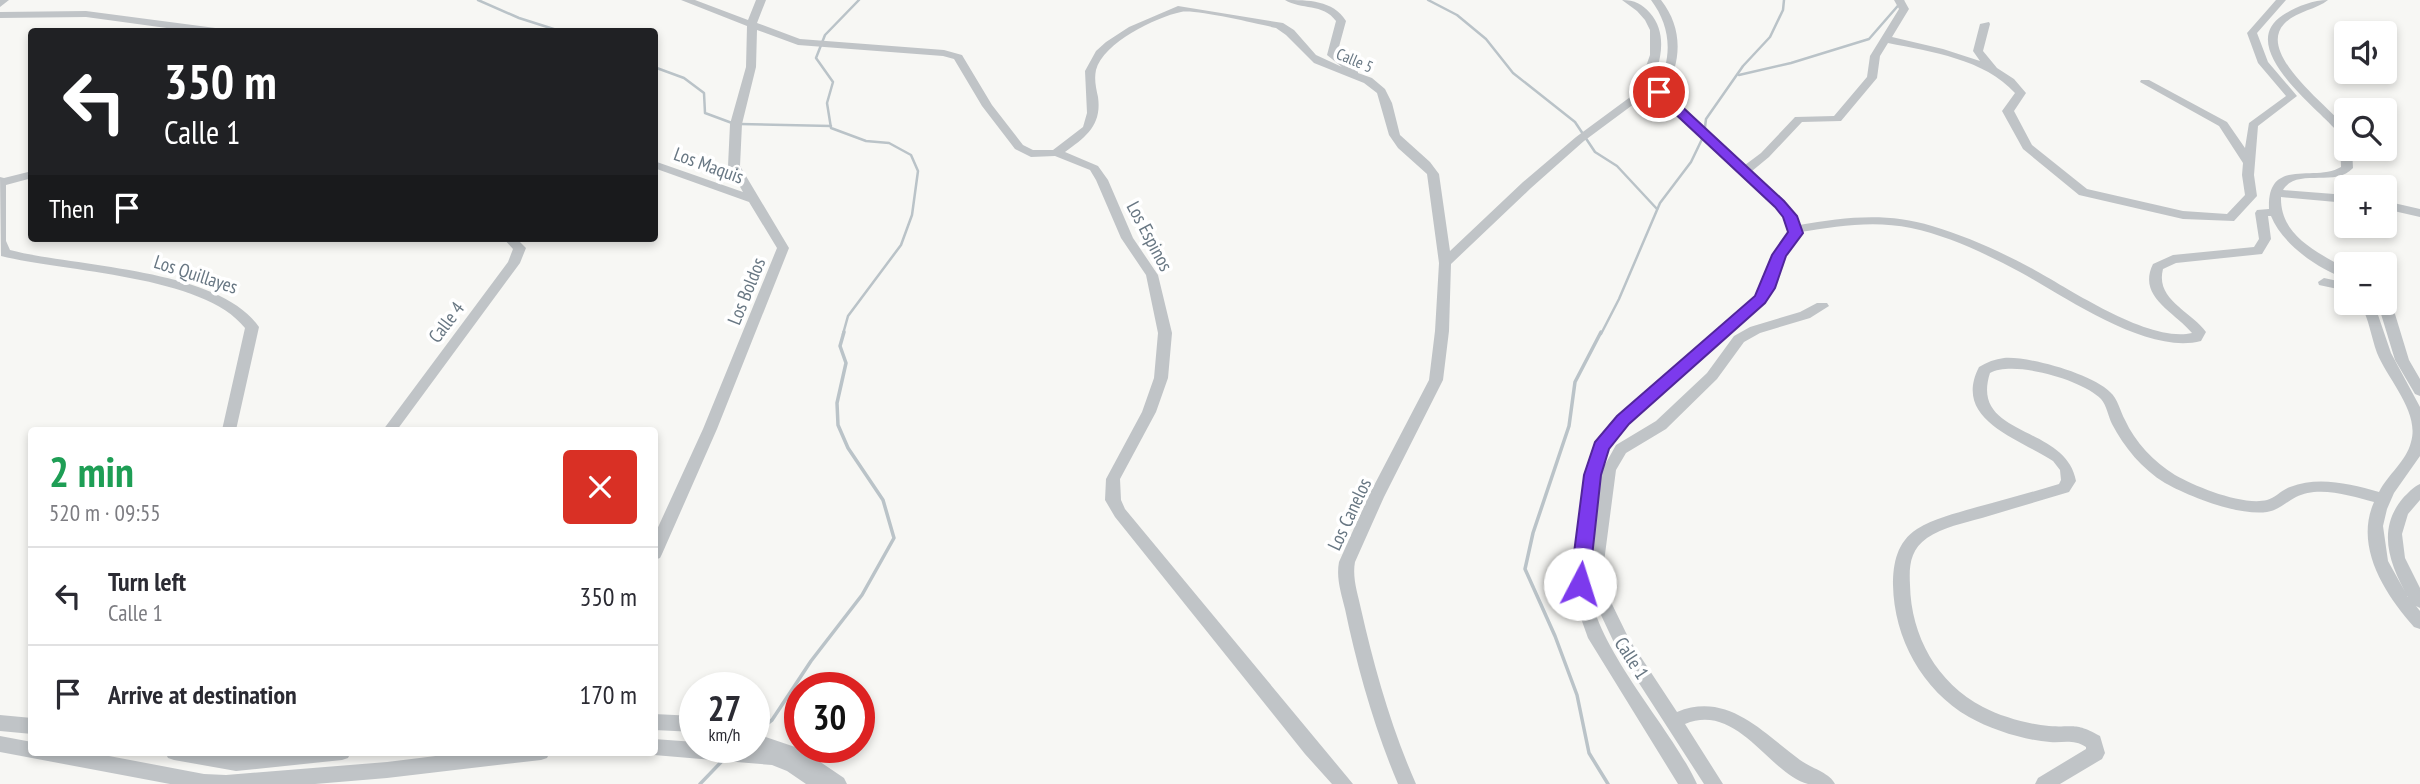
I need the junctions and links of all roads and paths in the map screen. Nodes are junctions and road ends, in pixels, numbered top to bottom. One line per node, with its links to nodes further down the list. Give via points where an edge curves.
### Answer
1 (4, 0): 10 (street)
2 (686, 0): 13 (street, Los Espinos)
3 (761, 0): 13 (street, Los Boldos)
4 (1290, 0): 18 (street, via 1336,13 1340,21 1332,55)
5 (1627, 0): 21 (street, via 1654,26 1657,42 1654,66)
6 (1656, 0): 20 (street, via 1671,25 1673,49 1671,69)
7 (1899, 0): 16 (street, via 1904,9)
8 (2281, 0): 23 (street, via 2252,33 2263,63 2292,96 2253,125)
9 (2323, 0): 28 (street, via 2279,23 2271,43 2285,72 2341,129 2347,168 2341,173 2289,178)
10 (0, 4)
11 (1182, 4): 18 (street, Calle 5, via 1279,25 1316,60); 22 (street, via 1100,53 1089,80 1095,111 1091,125)
12 (0, 15): 15 (street, via 86,14)
13 (752, 24): 22 (street, Los Espinos, via 798,41 944,52 958,57 1019,147 1031,154); 30 (street, Los Boldos, via 751,67 733,154 734,166)
14 (1985, 24): 17 (street, via 1978,51)
15 (193, 28)
16 (1886, 39): 17 (street, via 1968,60); 25 (street, via 1875,56 1872,78 1837,120 1799,119)
17 (1995, 72): 23 (street, via 2014,82 2021,93 2008,111 2026,147 2083,192 2183,215 2230,218 2251,196)
18 (1362, 79): 36 (street, Calle 5, via 1381,92 1398,141 1433,174)
19 (2145, 82): 23 (street, via 2222,124)
20 (1659, 92): 21 (street); 25 (street)
21 (1642, 94): 36 (street, via 1580,139)
22 (1056, 153): 70 (street, Los Espinos, via 1094,169 1102,180 1127,238 1152,275 1165,333 1161,378 1149,412 1113,479 1113,500)
23 (2249, 163)
24 (658, 165): 30 (street, Los Maquis)
25 (1745, 171): 34 (street, via 1785,210)
26 (28, 175): 27 (street)
27 (0, 182): 44 (street, Los Quillayes, via 0,241 5,253 126,274 225,303 249,319 252,327)
28 (2276, 193): 29 (street); 32 (street)
29 (2334, 198)
30 (753, 199): 48 (street, Los Boldos, via 783,248)
31 (2397, 208): 33 (street)
32 (2275, 212): 34 (street, via 2261,213 2266,240 2258,251 2173,259 2157,267 2154,277 2159,294 2197,330 2197,337 2189,339 2115,319 2004,260 1924,227 1868,219); 37 (street, via 2283,230)
33 (2420, 213)
34 (1796, 229): 72 (street, Calle 1, via 1760,299 1614,428 1594,465 1580,573 1584,609 1601,645)
35 (513, 242): 45 (street, Calle 4, via 520,248 514,263)
36 (1445, 263): 71 (street, Los Canelos, via 1436,380 1376,497 1345,573 1359,637)
37 (2334, 266)
38 (2324, 282): 39 (street)
39 (2334, 284)
40 (1822, 306): 51 (street, via 1739,339 1718,368 1668,418 1621,449 1612,461 1596,562 1601,598 1618,637)
41 (2373, 315): 47 (street, via 2386,358 2416,411 2420,428 2413,454)
42 (2388, 315): 43 (street, via 2402,360)
43 (2420, 391)
44 (230, 427)
45 (392, 427)
46 (2420, 489): 49 (street, via 2402,510 2395,536 2402,568)
47 (2384, 499): 50 (street, via 2376,529 2379,559 2396,594); 66 (street, via 2316,487 2290,493 2269,506 2254,506 2188,487 2161,473 2140,452 2108,398 2096,388 2018,363 1984,369 1979,396 1987,412 2059,459 2070,473 2069,481 2064,488 1921,534 1908,547 1902,564 1904,614 1910,637 1931,674 1966,706 2020,728 2078,733 2094,742 2096,753)
48 (658, 545)
49 (2420, 600)
50 (2420, 622)
51 (1674, 721): 73 (street); 74 (street, via 1706,713 1741,724)
52 (658, 722): 54 (street)
53 (0, 723): 55 (street)
54 (679, 723)
55 (28, 726)
56 (0, 744): 58 (street)
57 (658, 747): 65 (street, via 773,757)
58 (28, 749)
59 (770, 749): 65 (street)
60 (63, 756): 67 (street)
61 (217, 756): 64 (street)
62 (273, 756): 64 (street)
63 (507, 756): 67 (street)
64 (239, 758): 67 (street)
65 (804, 766): 68 (street); 69 (street)
66 (2055, 782)
67 (226, 783)
68 (816, 784)
69 (838, 784)
70 (1344, 784)
71 (1407, 784)
72 (1688, 784)
73 (1714, 784)
74 (1826, 784)

